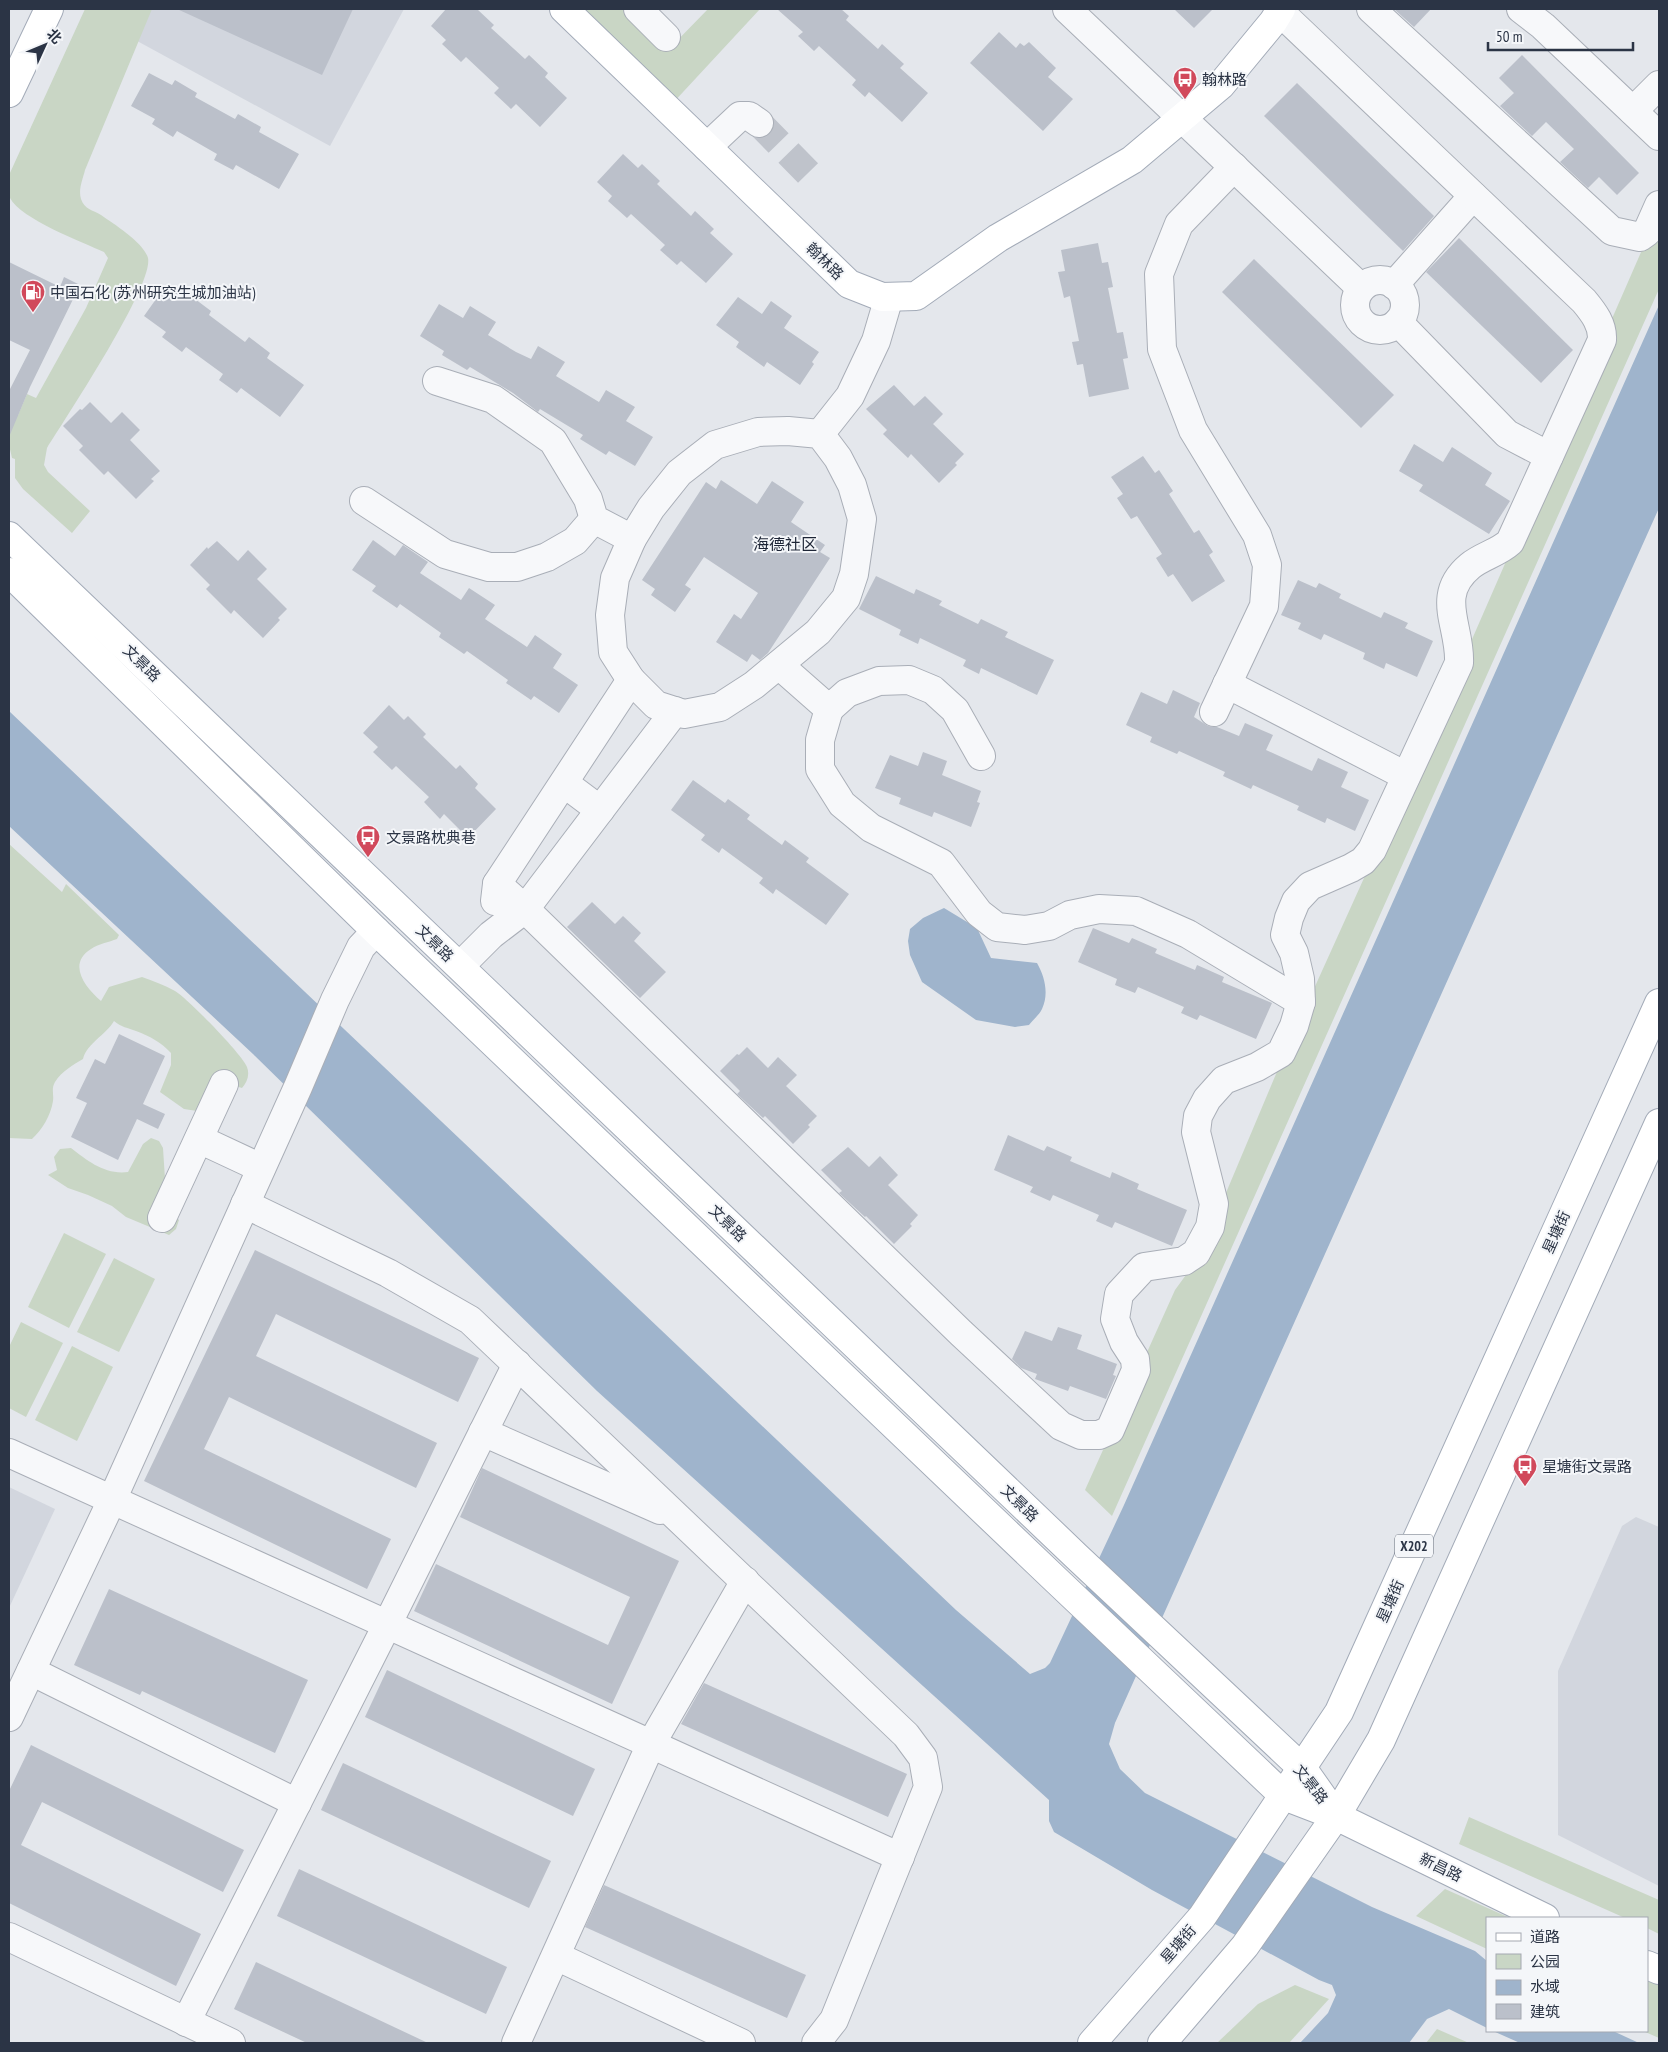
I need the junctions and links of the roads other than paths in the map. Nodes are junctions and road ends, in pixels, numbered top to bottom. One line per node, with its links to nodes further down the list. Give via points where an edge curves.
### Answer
1 (49, 9): 11 (main road)
2 (564, 9): 16 (main road, 翰林路)
3 (638, 9): 9 (street)
4 (1067, 9): 13 (street)
5 (1371, 9): 19 (street, via 1612,231 1640,237 1647,232)
6 (1522, 9): 8 (street)
7 (1280, 10): 13 (main road, 翰林路, via 1221,85); 18 (street)
8 (1549, 18): 12 (street)
9 (666, 36)
10 (1659, 85): 12 (street)
11 (9, 93)
12 (1633, 111): 15 (street)
13 (1182, 118): 17 (street); 22 (main road, 翰林路, via 1132,160 998,238 916,296)
14 (759, 123): 16 (street, via 749,116 740,116)
15 (1659, 136)
16 (707, 147): 22 (main road, 翰林路, via 849,284)
17 (1234, 168): 21 (street); 34 (street, via 1179,224 1159,274 1162,349 1193,430 1257,535 1267,566 1264,606)
18 (1473, 196): 20 (street); 26 (street, via 1584,301 1602,331 1602,340)
19 (1659, 205)
20 (1394, 285): 21 (street, via 1375,280); 23 (street, via 1405,302)
21 (1361, 288): 23 (street, via 1354,303 1364,325 1380,331)
22 (889, 297): 25 (street, via 876,341 850,396)
23 (1398, 322): 26 (street, via 1507,434)
24 (437, 381): 28 (street, via 493,399 554,441 588,499)
25 (820, 434): 30 (street, via 758,432 715,445 679,473 651,508); 32 (street, via 852,485 862,519 854,574 846,598 818,632)
26 (1549, 456): 39 (street, via 1510,542 1500,551 1471,564 1458,577 1452,590 1450,604 1459,663)
27 (364, 501): 28 (street, via 445,554 489,567 518,567 547,557 575,541)
28 (594, 519): 30 (street)
29 (9, 536): 46 (main road, 文景路)
30 (632, 539): 33 (street, via 614,578 610,615 613,652)
31 (9, 572): 44 (main road, 文景路)
32 (779, 665): 35 (street); 36 (street, via 720,707 684,714)
33 (631, 680): 36 (street, via 656,705); 40 (street)
34 (1227, 684): 37 (street); 39 (street)
35 (830, 709): 38 (street, via 847,693 880,681 909,680 933,690 955,710); 47 (street, via 820,740 820,769 842,804 871,828 941,863 979,913 996,927 1025,930 1049,926 1070,915 1099,909 1136,911 1188,934)
36 (675, 711): 41 (street)
37 (1214, 712)
38 (981, 756)
39 (1406, 776): 47 (street, via 1372,850 1363,861 1310,886 1296,901 1285,935 1294,952)
40 (564, 783): 41 (street); 42 (street)
41 (600, 810): 43 (street)
42 (497, 884): 43 (street); 45 (street)
43 (525, 909): 45 (street); 47 (street, via 961,1333 1061,1426 1080,1434 1099,1435 1110,1430 1136,1370 1135,1358 1115,1320 1119,1294 1144,1267 1184,1261 1196,1253 1210,1227 1214,1204 1196,1132 1198,1116 1207,1099 1224,1080 1281,1053)
44 (376, 930): 52 (street, via 361,947 334,1000); 66 (main road, 文景路)
45 (491, 935): 46 (street)
46 (460, 966): 65 (main road, 文景路)
47 (1301, 1002)
48 (1659, 1003): 65 (main road, 星塘街 / X202, via 1340,1712)
49 (224, 1084): 51 (street)
50 (1659, 1123): 68 (main road, via 1381,1740)
51 (199, 1139): 52 (street); 54 (street)
52 (261, 1168): 53 (street)
53 (245, 1204): 55 (street, via 388,1273 463,1315); 58 (street)
54 (162, 1218)
55 (517, 1364): 56 (street); 59 (street)
56 (483, 1432): 59 (street); 61 (street)
57 (9, 1452): 58 (street)
58 (112, 1500): 61 (street); 62 (street)
59 (678, 1518): 60 (street)
60 (745, 1581): 64 (street); 69 (street, via 906,1735 924,1758 928,1787)
61 (387, 1625): 64 (street); 67 (street)
62 (30, 1671): 63 (street); 67 (street)
63 (9, 1717)
64 (651, 1744): 69 (street); 72 (street)
65 (1302, 1770): 66 (main road, 星塘街 / X202); 68 (main road, 文景路)
66 (1284, 1796): 68 (main road, 文景路); 78 (main road, 星塘街 / X202, via 1202,1917)
67 (297, 1803): 73 (street)
68 (1336, 1816): 70 (main road, 新昌路); 79 (main road, via 1245,1946)
69 (900, 1857): 77 (street, via 834,2020)
70 (1543, 1917)
71 (9, 1937): 73 (street)
72 (556, 1956): 75 (street); 76 (street)
73 (186, 2022): 74 (street)
74 (231, 2043)
75 (516, 2043)
76 (741, 2043)
77 (816, 2043)
78 (1092, 2043)
79 (1162, 2043)

